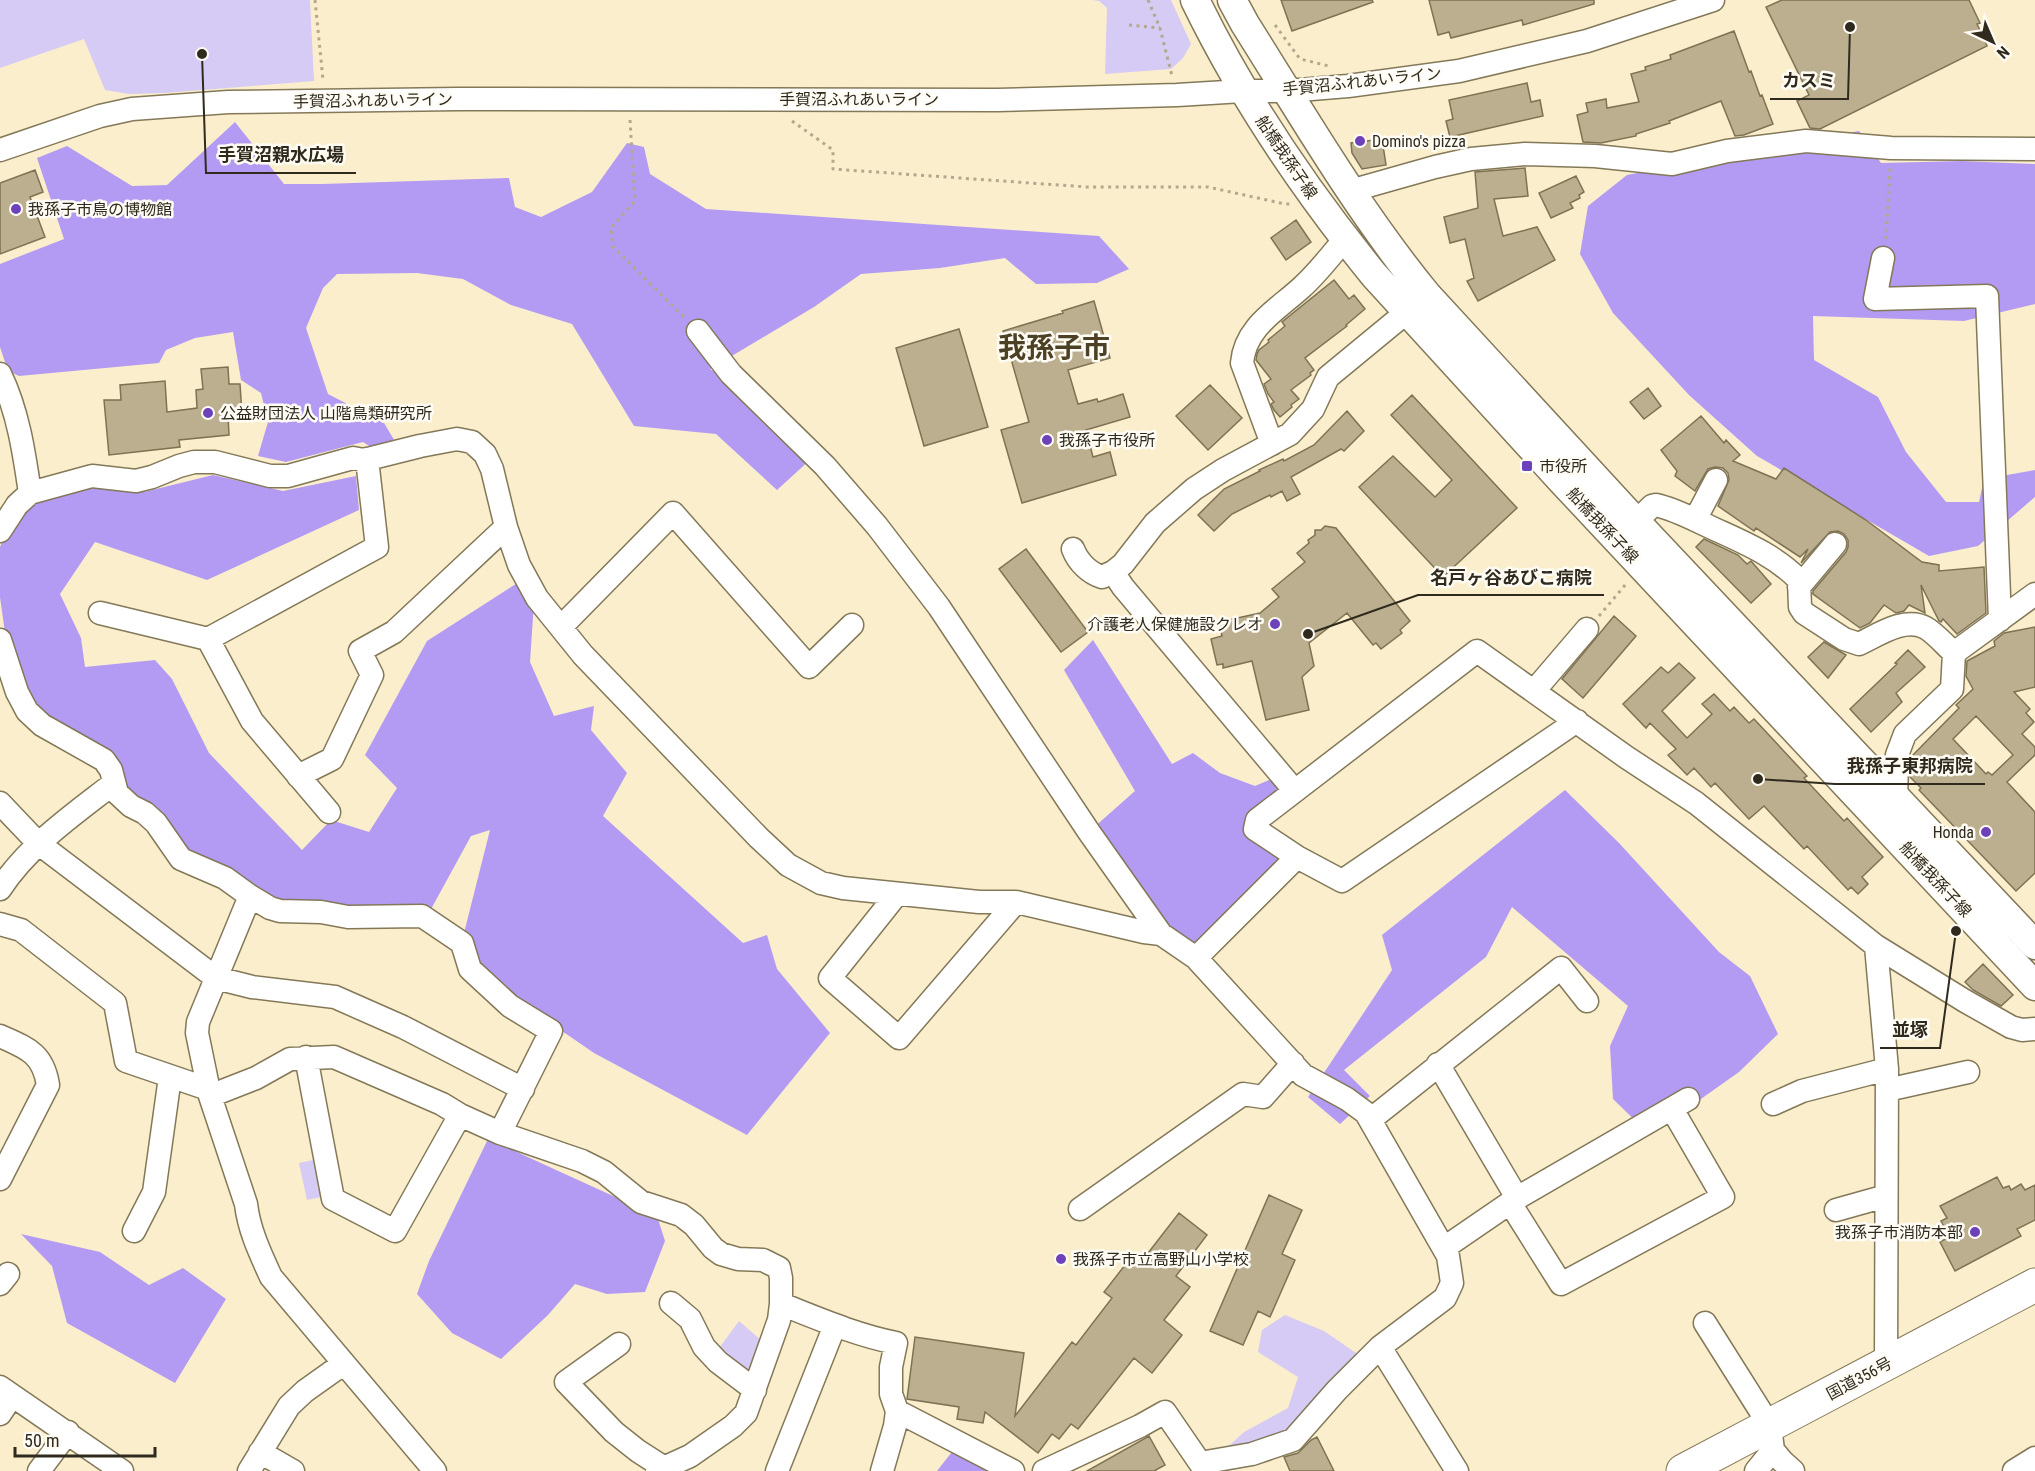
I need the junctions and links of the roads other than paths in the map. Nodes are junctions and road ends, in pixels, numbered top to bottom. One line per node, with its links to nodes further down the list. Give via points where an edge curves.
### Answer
1 (1195, 0): 4 (main road, 船橋我孫子線)
2 (1232, 0): 5 (main road, 船橋我孫子線)
3 (1708, 1): 5 (street, 手賀沼ふれあいライン, via 1587,41 1459,70)
4 (1243, 91): 5 (street, 手賀沼ふれあいライン); 7 (street, 手賀沼ふれあいライン, via 997,100 218,102 132,109 100,116); 9 (main road, 船橋我孫子線)
5 (1287, 91): 8 (main road, 船橋我孫子線)
6 (2035, 148): 8 (street, via 1891,148 1806,141 1672,164 1525,154 1471,159)
7 (0, 150)
8 (1350, 190): 11 (main road, 船橋我孫子線, via 1396,257)
9 (1345, 239): 11 (main road, 船橋我孫子線); 14 (street, via 1302,288 1255,328 1243,356 1242,363)
10 (1883, 258): 28 (street, via 1875,299 1987,296)
11 (1417, 304): 14 (street, via 1329,377 1303,421); 21 (main road, 船橋我孫子線)
12 (698, 331): 51 (street, via 731,374 825,466 919,580)
13 (0, 374): 17 (street, via 21,434)
14 (1272, 444): 24 (street, via 1194,489 1155,523 1131,556)
15 (367, 459): 17 (street, via 353,458 279,477 215,462 194,462 136,481 92,476); 19 (street, via 457,439 472,442 485,454 492,469); 32 (street, via 377,547)
16 (1716, 480): 18 (street)
17 (30, 493): 20 (street)
18 (1695, 520): 21 (street, via 1656,505); 25 (street, via 1786,567)
19 (506, 527): 30 (street, via 519,565); 37 (street, via 394,632 360,651 372,675 332,759)
20 (0, 531)
21 (1627, 531): 40 (main road, 船橋我孫子線); 43 (main road, 船橋我孫子線)
22 (1835, 544): 25 (street)
23 (1073, 549): 24 (street, via 1093,574 1102,577)
24 (1113, 572): 39 (street)
25 (1799, 587): 34 (street, via 1804,613 1844,639 1859,644 1913,624 1924,627)
26 (2035, 594): 28 (street)
27 (100, 613): 32 (street)
28 (2000, 620): 34 (street)
29 (852, 625): 30 (street, via 809,667 674,513)
30 (561, 627): 47 (street, via 602,675 788,865 821,883)
31 (1587, 629): 35 (street)
32 (208, 639): 37 (street, via 252,721)
33 (2, 653): 38 (street, via 27,711 42,725 104,760)
34 (1954, 653): 40 (street, via 1952,689 1905,734 1897,755)
35 (1534, 691): 36 (street); 39 (street, via 1477,651)
36 (1577, 721): 45 (street, via 1342,881); 53 (street, via 1696,803)
37 (298, 776): 42 (street)
38 (114, 783): 44 (street); 48 (street, via 117,793 156,823 181,859 225,878)
39 (1294, 790): 45 (street, via 1257,820 1254,829)
40 (1896, 797): 43 (street); 52 (main road, 船橋我孫子線)
41 (0, 803): 44 (street)
42 (329, 812)
43 (1895, 836): 56 (main road, 船橋我孫子線)
44 (38, 843): 46 (street); 55 (street)
45 (1297, 857): 54 (street)
46 (0, 889)
47 (897, 894): 49 (street); 49 (street, via 830,978 899,1038)
48 (250, 896): 55 (street); 66 (street, via 280,911 348,917 422,916 462,943 470,969 479,978 510,1006 551,1031)
49 (1016, 902): 51 (street)
50 (0, 924): 64 (street, via 21,930 115,1003 126,1061)
51 (1161, 934): 54 (street)
52 (2035, 945)
53 (1876, 946): 58 (street, via 2012,1026); 65 (street)
54 (1196, 958): 61 (street)
55 (216, 978): 66 (street, via 252,987 335,997); 67 (street, via 197,1033)
56 (2035, 986)
57 (1587, 1001): 62 (street, via 1561,968)
58 (2035, 1029)
59 (0, 1036): 72 (street, via 40,1060 48,1085)
60 (306, 1057): 67 (street, via 290,1059 256,1078); 69 (street, via 334,1057); 69 (street, via 333,1199 395,1231)
61 (1293, 1063): 70 (street, via 1303,1075 1347,1099); 75 (street, via 1263,1097 1243,1094)
62 (1438, 1064): 70 (street); 74 (street)
63 (1968, 1072): 65 (street)
64 (170, 1077): 67 (street); 77 (street, via 154,1192)
65 (1887, 1079): 68 (street, via 1802,1091); 73 (street)
66 (523, 1089): 71 (street)
67 (209, 1092): 86 (street, via 246,1204 248,1222 271,1277)
68 (1773, 1104)
69 (460, 1115): 71 (street)
70 (1370, 1120): 78 (street)
71 (500, 1133): 81 (street, via 603,1172 641,1202 681,1215 721,1254 771,1263 779,1268)
72 (0, 1179)
73 (1886, 1196): 76 (street); 87 (street)
74 (1514, 1200): 74 (street, via 1680,1104 1723,1197 1562,1284); 78 (street)
75 (1080, 1209)
76 (1836, 1210)
77 (134, 1230)
78 (1444, 1248): 85 (street, via 1452,1283 1444,1298)
79 (2035, 1285): 87 (highway, 国道356号)
80 (671, 1303): 88 (street, via 690,1319 704,1347 718,1362)
81 (781, 1304): 83 (street); 88 (street)
82 (1705, 1323): 92 (street)
83 (835, 1325): 90 (street, via 896,1343 891,1394); 101 (street)
84 (619, 1344): 96 (street, via 566,1382 614,1432)
85 (1380, 1347): 95 (street, via 1293,1440); 105 (street)
86 (343, 1364): 94 (street, via 289,1406); 100 (street)
87 (1886, 1364): 92 (highway, 国道356号)
88 (755, 1390): 96 (street, via 746,1413 734,1426 690,1456)
89 (4, 1399): 91 (street)
90 (897, 1411): 102 (street); 103 (street)
91 (68, 1432): 97 (street); 98 (street)
92 (1771, 1438): 106 (highway, 国道356号); 107 (street); 108 (street)
93 (2035, 1458): 109 (street)
94 (254, 1462): 99 (street)
95 (1202, 1467): 104 (street, via 1165,1412)
96 (660, 1469)
97 (118, 1470)
98 (39, 1471)
99 (293, 1471)
100 (435, 1471)
101 (777, 1471)
102 (882, 1471)
103 (1013, 1471)
104 (1044, 1471)
105 (1456, 1471)
106 (1683, 1471)
107 (1756, 1471)
108 (1793, 1471)
109 (2014, 1471)

